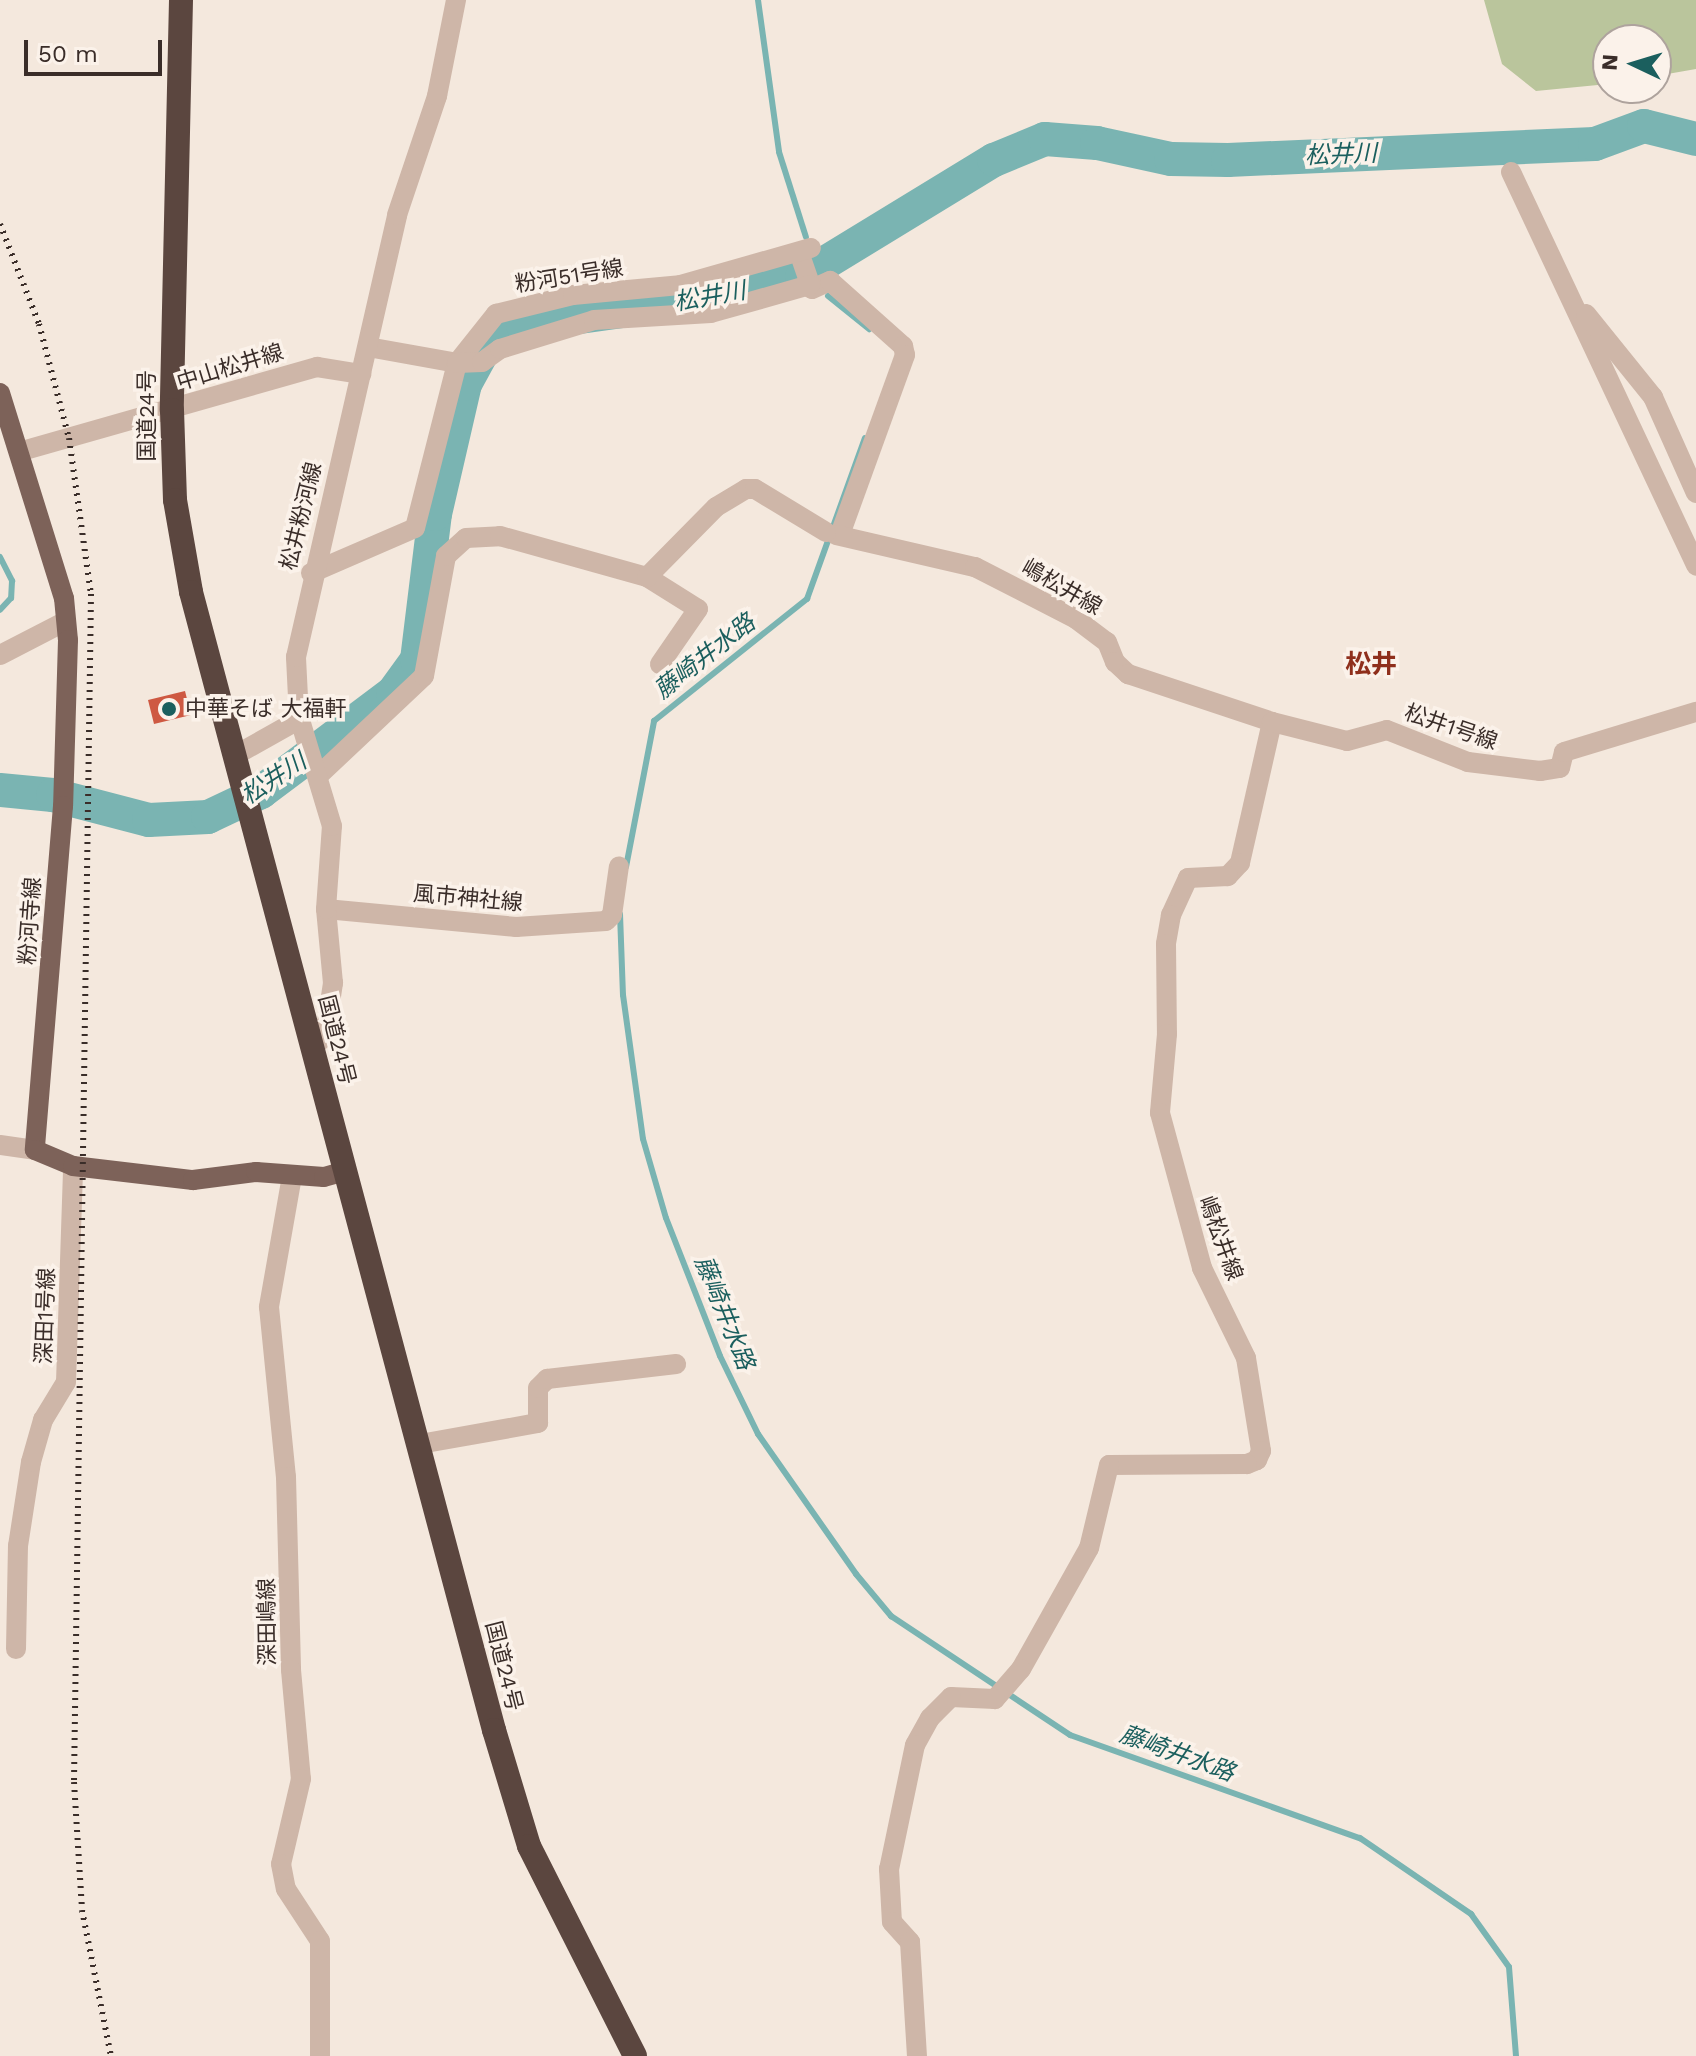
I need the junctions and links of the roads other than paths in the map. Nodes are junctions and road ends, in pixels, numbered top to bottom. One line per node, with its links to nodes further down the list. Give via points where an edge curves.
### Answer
1 (181, 0): 10 (highway, 国道24号)
2 (456, 0): 6 (street, 松井粉河線, via 437,96 397,215)
3 (1511, 172): 4 (street)
4 (1564, 286): 12 (street, via 1653,397); 14 (street)
5 (811, 287): 7 (street, via 711,313 594,320); 7 (street, 粉河51号線, via 803,251 680,285 573,295 496,314); 13 (street, via 830,281 903,346 905,355)
6 (368, 347): 7 (street); 8 (street, 松井粉河線)
7 (467, 363): 15 (street, via 415,528)
8 (361, 374): 10 (street, 中山松井線, via 317,367); 15 (street, 松井粉河線)
9 (0, 393): 11 (main road, 粉河寺線)
10 (172, 410): 11 (street, 中山松井線); 23 (highway, 国道24号, via 175,500 188,577)
11 (12, 442): 17 (main road, 粉河寺線)
12 (1696, 493)
13 (834, 534): 16 (street, 嶋松井線, via 755,489 746,489 716,507); 21 (street, 嶋松井線, via 975,567 1076,619 1107,642 1115,662 1128,674)
14 (1696, 566)
15 (311, 573): 22 (street, 松井粉河線, via 296,657)
16 (647, 577): 19 (street, via 698,609); 24 (street, via 500,536 466,538 454,545 446,556 424,676)
17 (66, 621): 18 (street); 29 (main road, 粉河寺線, via 63,796)
18 (0, 655)
19 (660, 664)
20 (1696, 712): 21 (street, 松井1号線, via 1564,752 1560,768 1540,771 1468,762 1387,730 1347,741)
21 (1272, 722): 38 (street, 嶋松井線, via 1240,863 1228,876 1188,878 1171,915 1160,1113 1202,1268 1246,1358 1261,1451 1247,1464 1109,1465 1089,1548 1004,1691 951,1697 935,1711 915,1745 889,1869 892,1922 910,1942)
22 (301, 723): 23 (street); 24 (street, 松井粉河線)
23 (236, 762): 27 (highway, 国道24号)
24 (317, 770): 26 (street, 松井粉河線, via 332,826)
25 (619, 866): 26 (street, 風市神社線, via 612,915 606,921 516,927)
26 (326, 909): 27 (street, 松井粉河線, via 333,983 325,1036)
27 (314, 1046): 31 (highway, 国道24号)
28 (0, 1145): 29 (street)
29 (35, 1150): 30 (main road)
30 (73, 1166): 32 (main road, via 193,1180 256,1172); 35 (street, 深田1号線, via 66,1382 43,1420 31,1462 18,1546)
31 (341, 1172): 32 (main road); 34 (highway, 国道24号)
32 (292, 1176): 36 (street, 深田嶋線, via 269,1307 286,1477 291,1670 301,1779 281,1864 286,1889 320,1941)
33 (676, 1364): 34 (street, via 547,1379 538,1388 538,1423)
34 (420, 1444): 37 (highway, 国道24号, via 529,1846)
35 (16, 1649)
36 (320, 2056)
37 (635, 2056)
38 (917, 2056)

